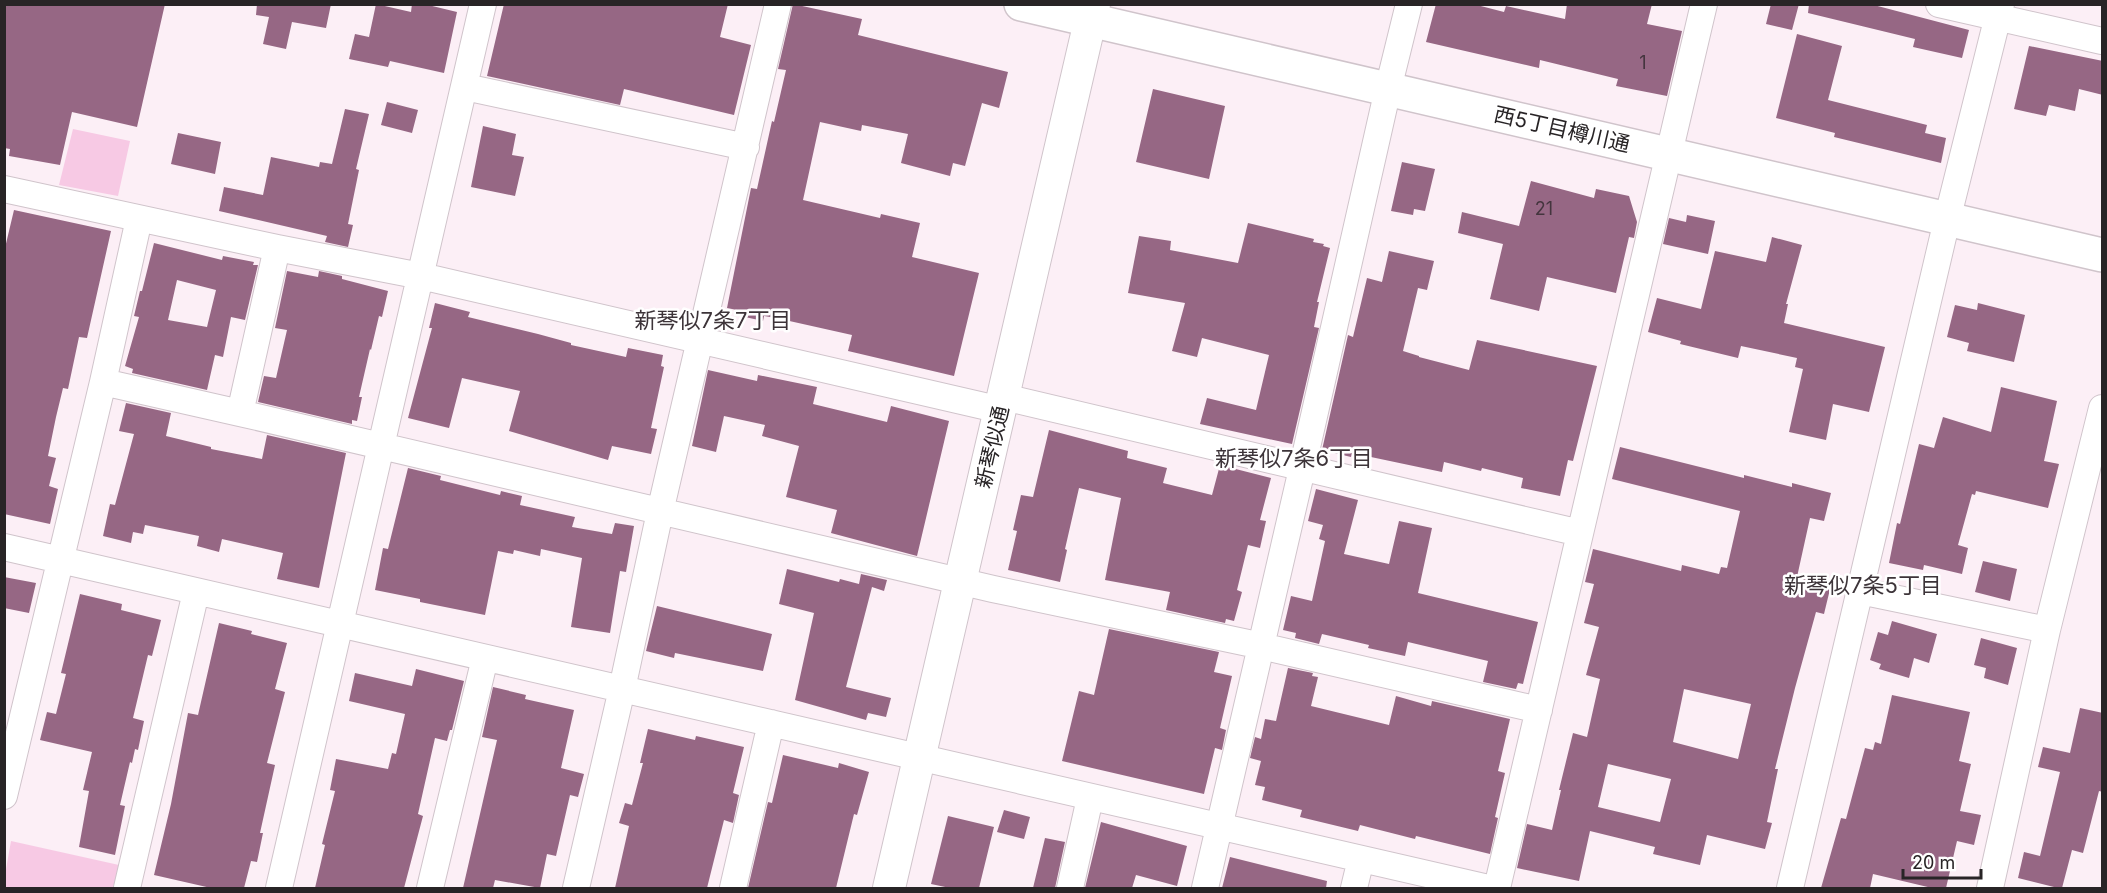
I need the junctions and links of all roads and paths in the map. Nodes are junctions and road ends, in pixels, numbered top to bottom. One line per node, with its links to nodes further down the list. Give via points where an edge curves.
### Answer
1 (483, 4): 10 (street)
2 (778, 4): 12 (street)
3 (1021, 4): 8 (main road, 西5丁目樽川通)
4 (1409, 4): 11 (street)
5 (1704, 4): 13 (street)
6 (1939, 4): 7 (street)
7 (1999, 11): 9 (street); 16 (street)
8 (1092, 12): 11 (main road, 西5丁目樽川通); 22 (street, 新琴似通)
9 (2103, 41)
10 (465, 87): 12 (street); 19 (street)
11 (1388, 89): 13 (main road, 西5丁目樽川通); 26 (street)
12 (746, 147): 20 (street)
13 (1667, 153): 16 (main road, 西5丁目樽川通); 28 (street)
14 (4, 189): 15 (street)
15 (139, 219): 17 (street); 21 (street)
16 (1947, 219): 18 (main road, 西5丁目樽川通); 32 (street)
17 (277, 248): 19 (street); 24 (street)
18 (2103, 255)
19 (421, 276): 20 (street); 25 (street)
20 (700, 342): 22 (street); 27 (street)
21 (103, 382): 24 (street); 30 (street)
22 (1002, 404): 26 (street); 31 (street, 新琴似通)
23 (2103, 408): 35 (street)
24 (240, 412): 25 (street)
25 (381, 447): 27 (street); 34 (street)
26 (1303, 468): 28 (street); 36 (street)
27 (660, 512): 31 (street); 38 (street)
28 (1580, 533): 39 (street)
29 (4, 547): 30 (street)
30 (61, 560): 33 (street); 42 (street)
31 (961, 582): 36 (street); 41 (street, 新琴似通)
32 (1860, 591): 35 (street); 58 (street)
33 (196, 592): 34 (street); 47 (street)
34 (340, 625): 37 (street); 48 (street)
35 (2047, 630): 59 (street)
36 (1262, 646): 39 (street); 45 (street)
37 (485, 658): 38 (street); 49 (street)
38 (622, 689): 40 (street); 50 (street)
39 (1539, 710): 57 (street)
40 (771, 723): 41 (street); 51 (street)
41 (920, 757): 44 (street); 52 (street, 新琴似通)
42 (8, 760): 43 (street)
43 (4, 796)
44 (1090, 798): 45 (street); 53 (street)
45 (1220, 826): 46 (street); 54 (street)
46 (1361, 859): 55 (street); 56 (street)
47 (127, 888)
48 (279, 888)
49 (430, 888)
50 (576, 888)
51 (732, 888)
52 (890, 888)
53 (1070, 888)
54 (1205, 888)
55 (1354, 888)
56 (1488, 888)
57 (1497, 888)
58 (1790, 888)
59 (1990, 888)

